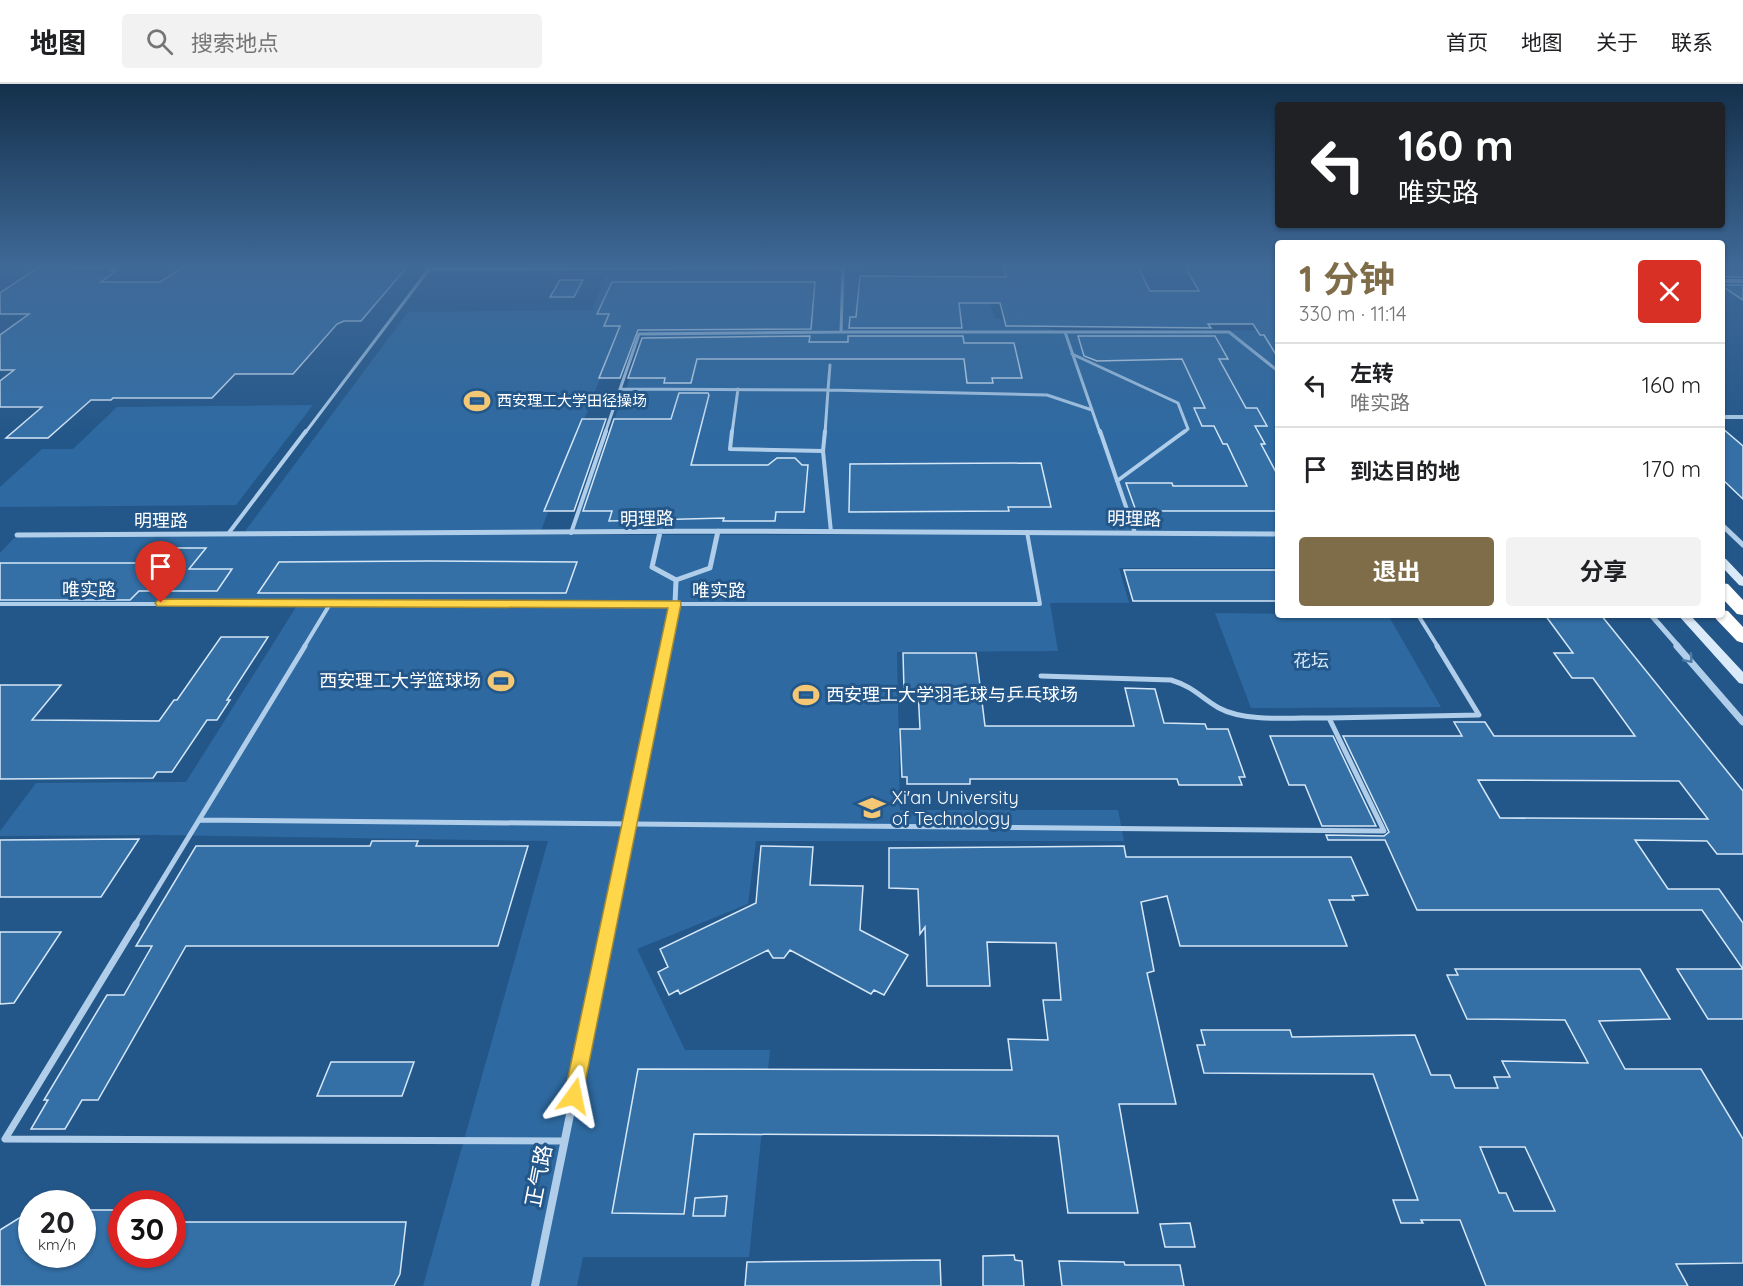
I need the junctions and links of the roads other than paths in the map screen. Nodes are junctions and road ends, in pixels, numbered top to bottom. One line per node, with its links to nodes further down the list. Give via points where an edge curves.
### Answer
1 (387, 323): 23 (lane)
2 (841, 323): 3 (lane)
3 (841, 332): 4 (lane); 8 (lane, via 639,334)
4 (1065, 332): 5 (lane); 7 (lane, via 1229,332)
5 (1072, 354): 11 (lane); 15 (lane, via 1178,403 1188,429)
6 (830, 366): 10 (lane)
7 (1275, 369)
8 (620, 389): 9 (lane); 21 (lane)
9 (738, 389): 10 (lane); 14 (lane, via 730,449)
10 (828, 390): 11 (lane, via 1047,395); 14 (lane)
11 (1092, 410): 15 (lane)
12 (1725, 417): 13 (street)
13 (1743, 417)
14 (823, 451): 19 (lane)
15 (1117, 481): 22 (lane)
16 (1725, 528): 26 (street)
17 (718, 531): 18 (street, 明理路); 19 (street, 明理路); 28 (street, via 710,568)
18 (660, 532): 21 (street, 明理路); 28 (street, via 652,567)
19 (831, 532): 20 (street, 明理路)
20 (1027, 532): 22 (street, 明理路); 33 (lane, 唯实路, via 1040,604)
21 (571, 533): 23 (street, 明理路)
22 (1135, 533): 24 (street, 明理路)
23 (228, 534): 25 (street, 明理路)
24 (1275, 534)
25 (17, 536)
26 (1743, 545)
27 (1725, 564): 29 (main road)
28 (676, 580): 33 (street, 正气路)
29 (1743, 582)
30 (1725, 591): 34 (highway)
31 (0, 604): 32 (lane, 唯实路)
32 (330, 604): 33 (lane, 唯实路); 44 (lane)
33 (675, 604): 45 (street, 正气路)
34 (1743, 610)
35 (1420, 618): 42 (lane, via 1479,715)
36 (1654, 618): 43 (street, one-way to 43)
37 (1687, 618): 41 (main road)
38 (1725, 618): 39 (highway)
39 (1743, 638)
40 (1041, 676): 42 (lane, via 1171,680 1188,685 1220,708 1240,716)
41 (1743, 680)
42 (1329, 718): 45 (lane, via 1384,831)
43 (1743, 722)
44 (199, 820): 45 (lane); 46 (lane, via 5,1139)
45 (630, 826): 46 (street, 正气路)
46 (564, 1141): 47 (street, 正气路)
47 (535, 1286)

